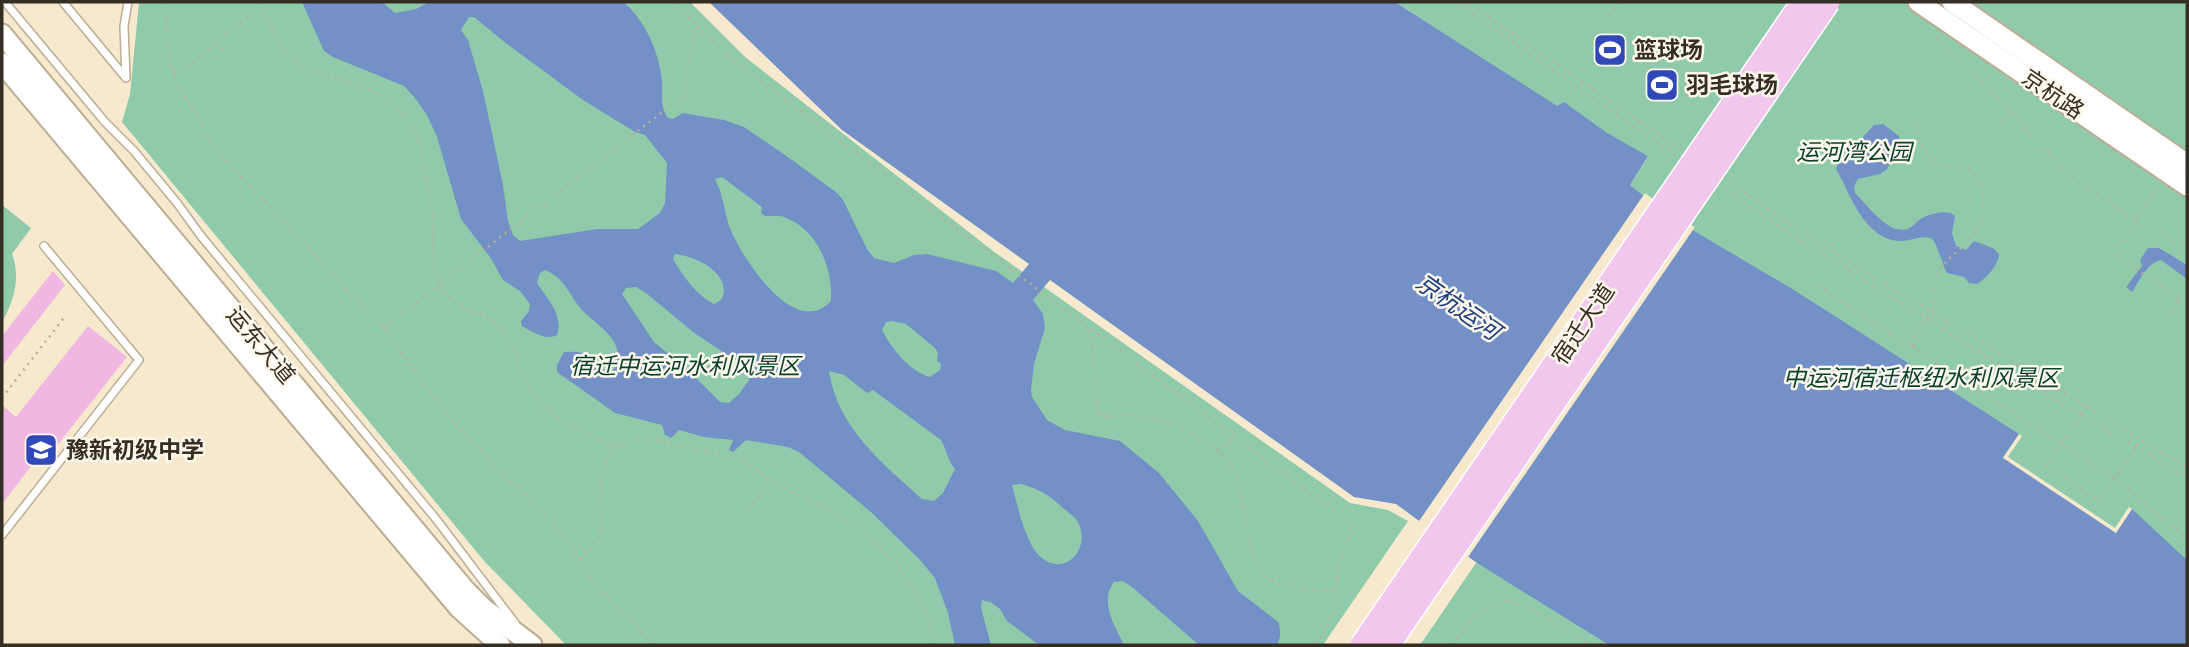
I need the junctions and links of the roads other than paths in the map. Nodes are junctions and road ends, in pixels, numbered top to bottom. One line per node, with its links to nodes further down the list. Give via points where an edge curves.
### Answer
1 (5, 2): 15 (lane, via 134,151 436,519)
2 (63, 2): 3 (lane, via 126,78)
3 (128, 2)
4 (1803, 2): 16 (main road, 宿迁大道, bridge)
5 (1828, 2): 17 (main road, 宿迁大道, bridge)
6 (1918, 2): 11 (main road, 京杭路)
7 (1952, 2): 10 (main road, 京杭路)
8 (2, 34): 15 (main road, 运东大道, via 466,591)
9 (2, 63): 14 (main road, 运东大道, via 459,608)
10 (2187, 164)
11 (2187, 186)
12 (44, 246): 13 (lane, via 139,360)
13 (2, 535)
14 (500, 645)
15 (532, 645)
16 (1362, 645)
17 (1388, 645)

